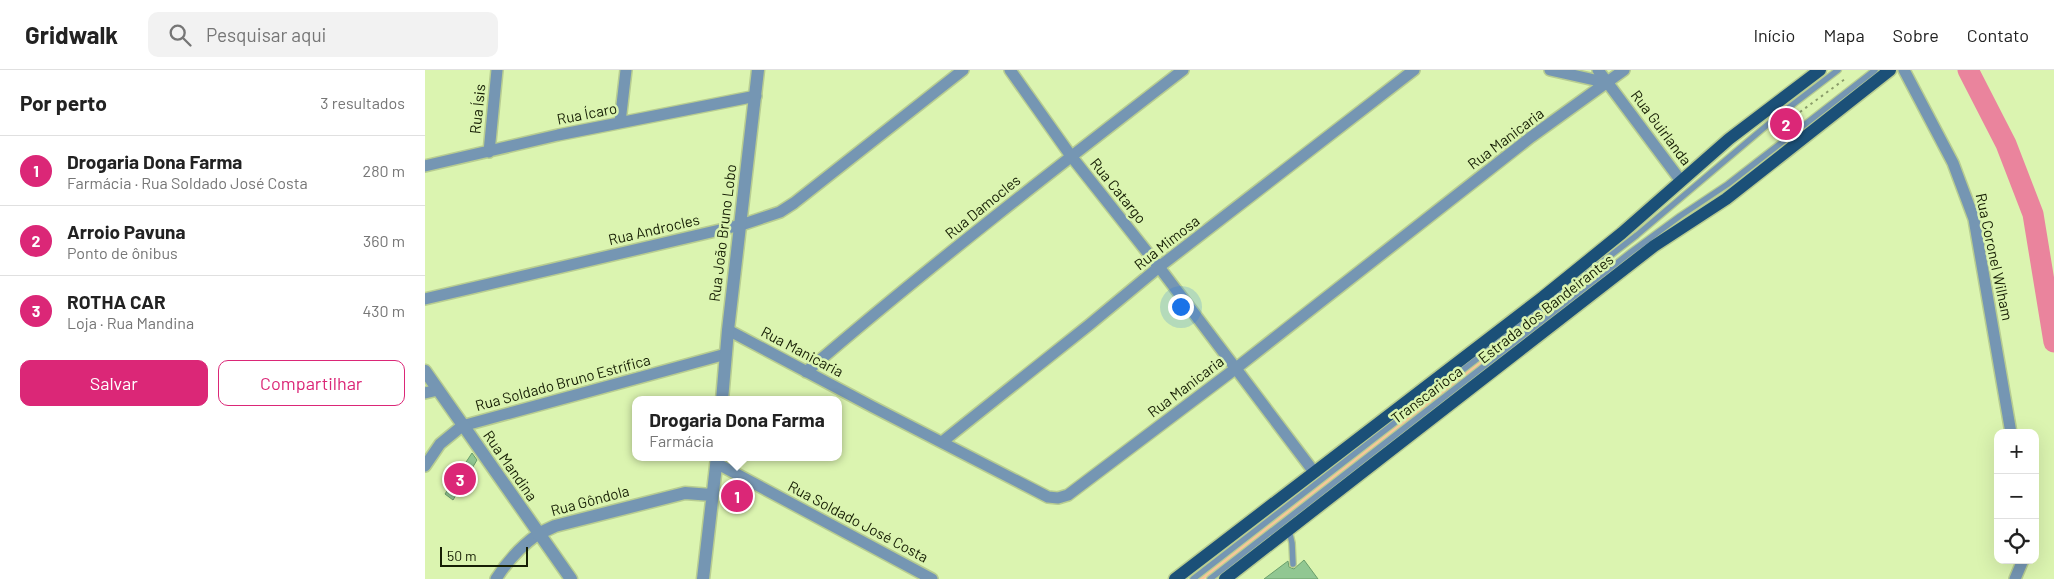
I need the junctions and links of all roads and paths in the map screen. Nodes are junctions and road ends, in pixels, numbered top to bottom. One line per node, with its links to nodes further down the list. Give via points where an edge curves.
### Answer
1 (497, 70): 21 (street, Rua Ísis)
2 (626, 70): 20 (street)
3 (758, 70): 18 (street, Rua João Bruno Lobo)
4 (963, 70): 25 (street, Rua Androcles, via 794,203 780,212)
5 (1010, 70): 22 (street, Rua Catargo)
6 (1183, 70): 22 (street, Rua Damocles)
7 (1414, 70): 26 (street, Rua Mimosa)
8 (1550, 70): 17 (street)
9 (1598, 70): 17 (street, Rua Guirlanda)
10 (1624, 70): 17 (street, Rua Manicaria)
11 (1820, 70): 24 (main road, Estrada dos Bandeirantes, via 1729,139)
12 (1838, 70): 54 (lane, Transcarioca, via 1779,115 1637,235)
13 (1875, 70): 55 (lane, Transcarioca, via 1728,184 1631,252)
14 (1890, 70): 44 (main road, Estrada dos Bandeirantes, via 1726,199 1654,246)
15 (1904, 70): 37 (street, Rua Coronel Wilham, via 1953,163 1974,219)
16 (1845, 79): 19 (path)
17 (1608, 83): 24 (street, Rua Guirlanda); 30 (street, Rua Manicaria, via 1531,138)
18 (756, 96): 20 (street, Rua Ícaro); 25 (street, Rua João Bruno Lobo)
19 (1801, 112)
20 (621, 122): 21 (street, Rua Ícaro)
21 (489, 152): 23 (street, Rua Ícaro)
22 (1071, 156): 26 (street, Rua Catargo); 32 (street, Rua Damocles)
23 (427, 161)
24 (1681, 181): 42 (main road, Estrada dos Bandeirantes, via 1543,297)
25 (741, 225): 27 (street, Rua Androcles); 28 (street, Rua João Bruno Lobo)
26 (1159, 267): 30 (street, Rua Catargo); 38 (street, Rua Mimosa)
27 (425, 299)
28 (728, 330): 29 (street, Rua João Bruno Lobo); 32 (street, Rua Manicaria)
29 (726, 354): 35 (street, Rua João Bruno Lobo); 36 (street, Rua Soldado Bruno Estrífica)
30 (1235, 369): 38 (street, Rua Manicaria, via 1068,494 1058,498 1048,497); 42 (street, Rua Catargo)
31 (425, 371): 33 (street, Rua Mandina)
32 (806, 372): 38 (street, Rua Manicaria)
33 (438, 390): 34 (street); 36 (street, Rua Mandina)
34 (425, 393)
35 (722, 396)
36 (462, 426): 41 (street, Rua Soldado Bruno Estrífica, via 440,444); 45 (street, Rua Mandina)
37 (2010, 429)
38 (942, 442)
39 (716, 461): 43 (street)
40 (718, 461): 52 (street, Rua Soldado José Costa)
41 (425, 466)
42 (1314, 472): 53 (main road, Estrada dos Bandeirantes)
43 (712, 495): 45 (street, Rua Gôndola, via 685,493 555,526); 51 (street)
44 (1289, 530): 46 (lane); 48 (main road, Estrada dos Bandeirantes)
45 (539, 534): 49 (street, Rua Gôndola, via 519,548); 50 (street, Rua Mandina)
46 (1293, 564)
47 (2021, 564): 56 (street)
48 (1232, 577)
49 (496, 579)
50 (571, 579)
51 (703, 579)
52 (932, 579)
53 (1175, 579)
54 (1193, 579)
55 (1209, 579)
56 (2015, 579)

